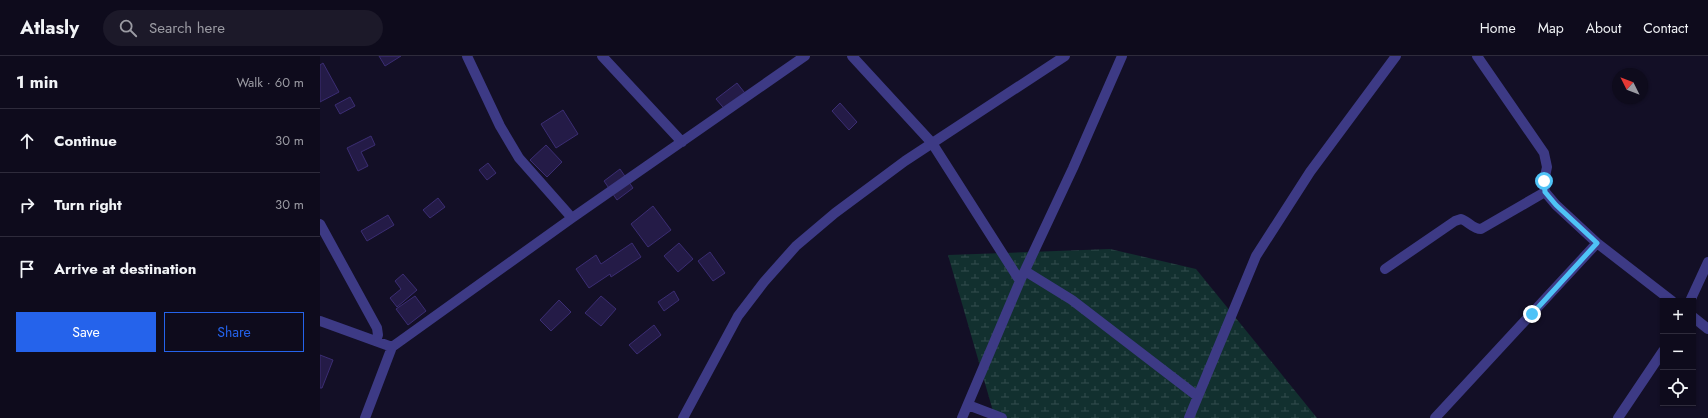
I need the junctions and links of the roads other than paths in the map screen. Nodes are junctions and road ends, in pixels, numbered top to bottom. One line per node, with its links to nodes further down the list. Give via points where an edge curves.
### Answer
1 (467, 56): 12 (street, via 500,126 519,158)
2 (602, 56): 9 (street)
3 (805, 56): 9 (street)
4 (852, 56): 10 (street)
5 (1064, 56): 10 (street)
6 (1122, 56): 17 (street)
7 (1396, 56): 27 (street, via 1310,172 1256,256)
8 (1477, 56): 11 (street, via 1544,154 1547,167)
9 (682, 142): 12 (street)
10 (932, 143): 18 (street); 30 (street, via 835,213 796,246 738,316)
11 (1545, 192): 14 (street); 16 (street, via 1481,229 1476,229 1461,219 1455,221)
12 (572, 218): 25 (street)
13 (320, 224): 24 (street, via 377,328)
14 (1597, 243): 19 (street); 34 (street)
15 (1708, 262): 20 (street)
16 (1385, 269)
17 (1025, 271): 18 (street); 27 (street, via 1072,300)
18 (1020, 281): 28 (street)
19 (1668, 298)
20 (1691, 298)
21 (1696, 319): 23 (street)
22 (320, 321): 24 (street)
23 (1708, 329)
24 (376, 341): 25 (street)
25 (392, 347): 29 (street)
26 (1660, 355): 35 (street)
27 (1197, 396): 33 (street)
28 (968, 404): 31 (street); 32 (street)
29 (365, 418)
30 (683, 418)
31 (962, 418)
32 (1002, 418)
33 (1189, 418)
34 (1435, 418)
35 (1618, 418)

